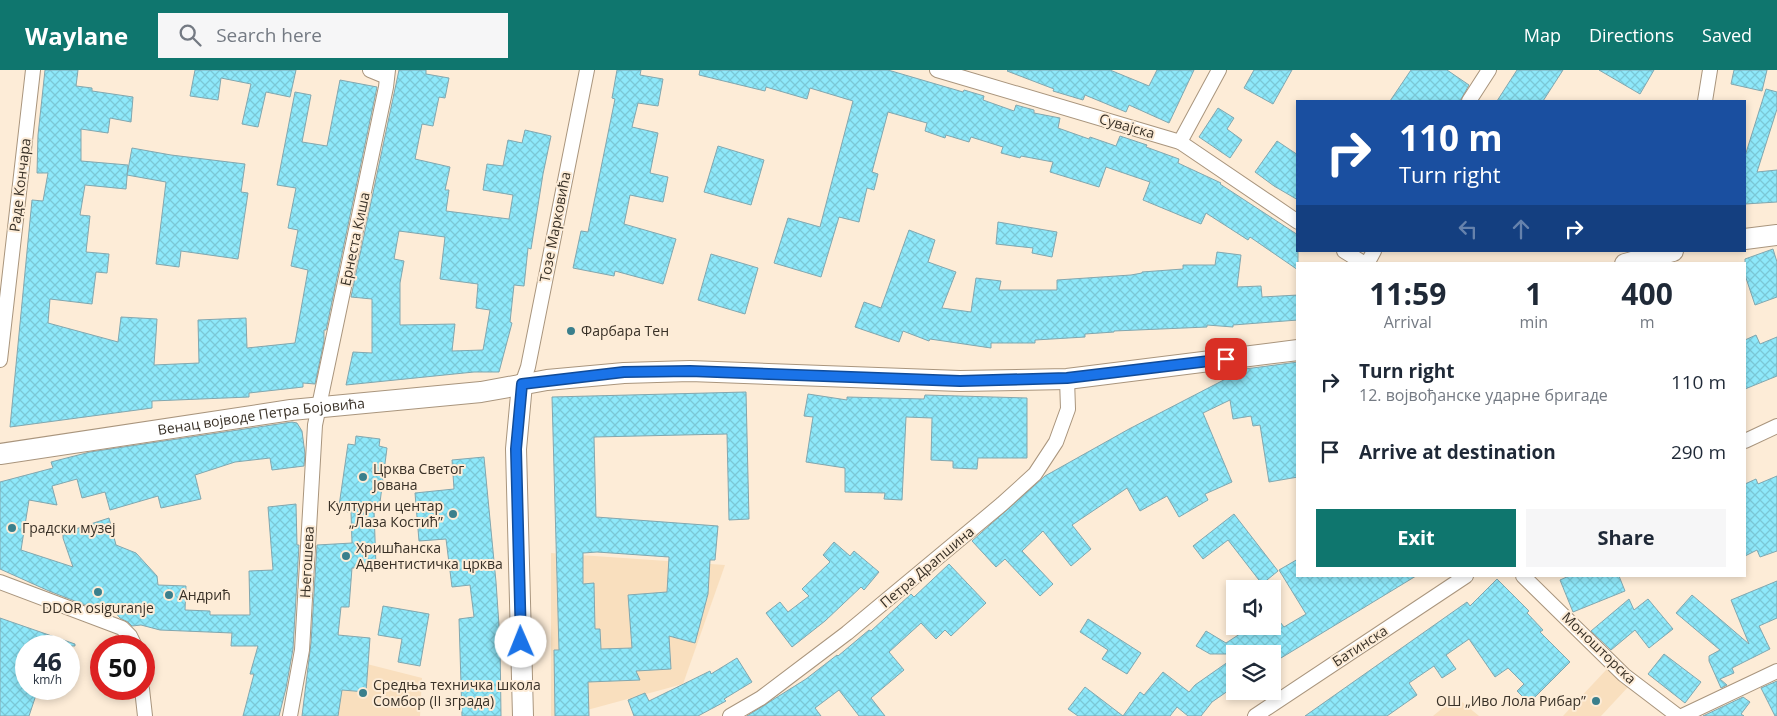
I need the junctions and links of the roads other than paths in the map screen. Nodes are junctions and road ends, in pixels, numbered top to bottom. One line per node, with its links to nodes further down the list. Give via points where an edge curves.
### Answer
1 (33, 70): 20 (street, Раде Кончара)
2 (370, 70): 8 (street)
3 (587, 70): 22 (street, Тозе Марковића)
4 (937, 70): 11 (street, Сувајска)
5 (1220, 70): 11 (street)
6 (1489, 70): 9 (street)
7 (1710, 70): 10 (street)
8 (388, 74): 23 (street, Ернеста Киша)
9 (1470, 100)
10 (1705, 100)
11 (1180, 142): 12 (street, Сувајска)
12 (1296, 221)
13 (1777, 235): 14 (main road)
14 (1746, 239)
15 (1346, 252): 17 (street)
16 (1669, 252): 18 (main road)
17 (1363, 262)
18 (1632, 262)
19 (1296, 350): 21 (main road, Венац војводе Петра Бојовића)
20 (0, 360)
21 (1067, 378): 22 (main road, Венац војводе Петра Бојовића, via 960,381 690,371 624,372); 36 (street, Петра Драпшина, via 1068,410 1056,442 1035,474 847,633 761,698)
22 (522, 384): 23 (main road, Венац војводе Петра Бојовића, via 481,392); 35 (main road, via 516,449)
23 (319, 408): 26 (main road, Венац војводе Петра Бојовића); 34 (street, Његошева, via 315,425 302,650)
24 (1777, 426): 25 (street)
25 (1746, 441)
26 (0, 454)
27 (1524, 577): 38 (street, Моношторска, via 1624,675)
28 (1459, 578): 37 (street, Батинска)
29 (0, 582): 30 (street, via 122,628)
30 (129, 635)
31 (1777, 671): 39 (street)
32 (143, 700): 33 (street)
33 (145, 716)
34 (290, 716)
35 (523, 716)
36 (730, 716)
37 (1255, 716)
38 (1678, 716)
39 (1682, 716)

